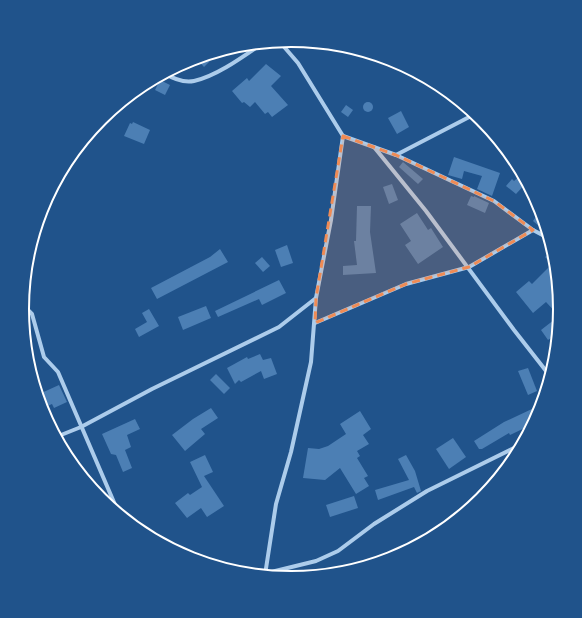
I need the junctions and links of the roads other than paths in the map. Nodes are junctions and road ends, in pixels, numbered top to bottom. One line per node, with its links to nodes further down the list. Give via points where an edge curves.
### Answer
1 (285, 47): 5 (street, via 298,63)
2 (253, 50): 3 (street, via 227,67 193,81)
3 (170, 77)
4 (469, 117): 7 (street)
5 (343, 136): 6 (street); 11 (street)
6 (374, 147): 7 (street); 10 (street)
7 (396, 155): 8 (street, via 494,201)
8 (533, 230): 9 (street); 10 (street)
9 (542, 235)
10 (469, 267): 13 (street, via 406,284); 14 (street)
11 (316, 298): 13 (street); 15 (street, via 279,327)
12 (29, 311): 15 (street, via 44,357 58,372)
13 (315, 323): 19 (street, via 311,362 291,452 276,504)
14 (546, 370)
15 (81, 427): 16 (street); 18 (street)
16 (61, 435)
17 (513, 449): 20 (street, via 427,491 327,556)
18 (114, 502)
19 (265, 569)
20 (279, 570)

